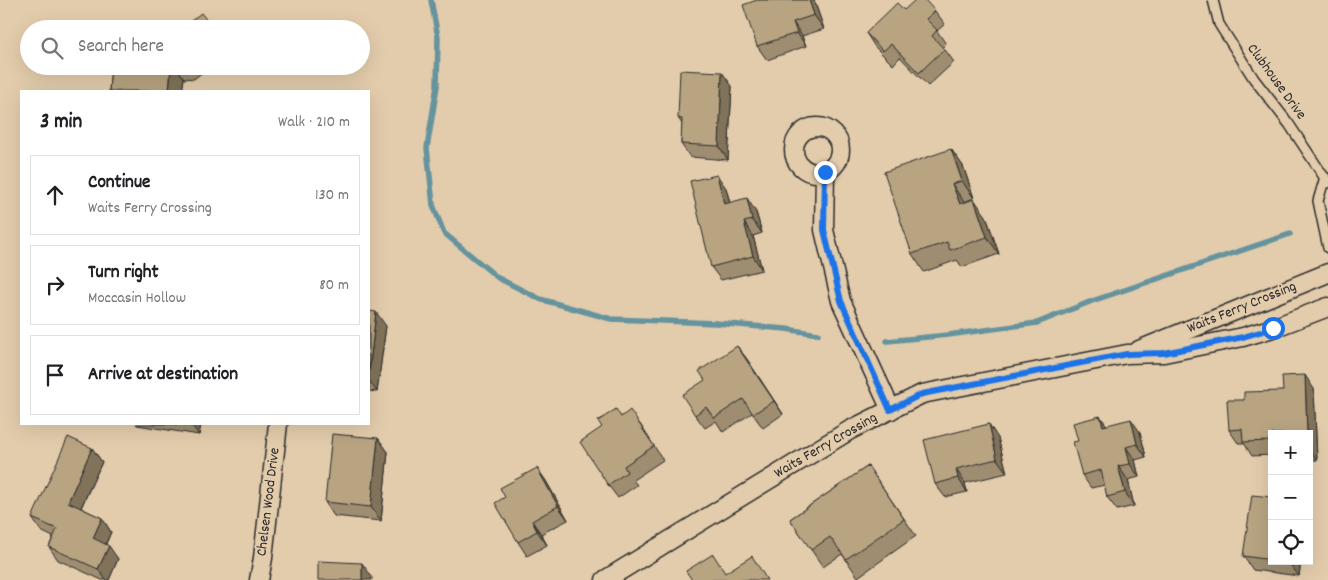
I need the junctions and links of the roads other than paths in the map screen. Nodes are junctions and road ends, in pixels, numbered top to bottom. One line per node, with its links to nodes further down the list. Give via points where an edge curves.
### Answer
1 (1213, 0): 3 (lane, Clubhouse Drive, via 1218,24)
2 (825, 172): 8 (street, via 824,230 841,301)
3 (1326, 180): 4 (lane, Clubhouse Drive, via 1318,201)
4 (1328, 248)
5 (1328, 273): 7 (street, Waits Ferry Crossing)
6 (1328, 307): 7 (street, Waits Ferry Crossing, via 1243,337 1164,353)
7 (1127, 354): 8 (street, Waits Ferry Crossing, via 922,394)
8 (890, 410): 11 (street, Waits Ferry Crossing, via 850,430)
9 (278, 425): 10 (street, Chelsen Wood Drive)
10 (259, 580)
11 (605, 580)

